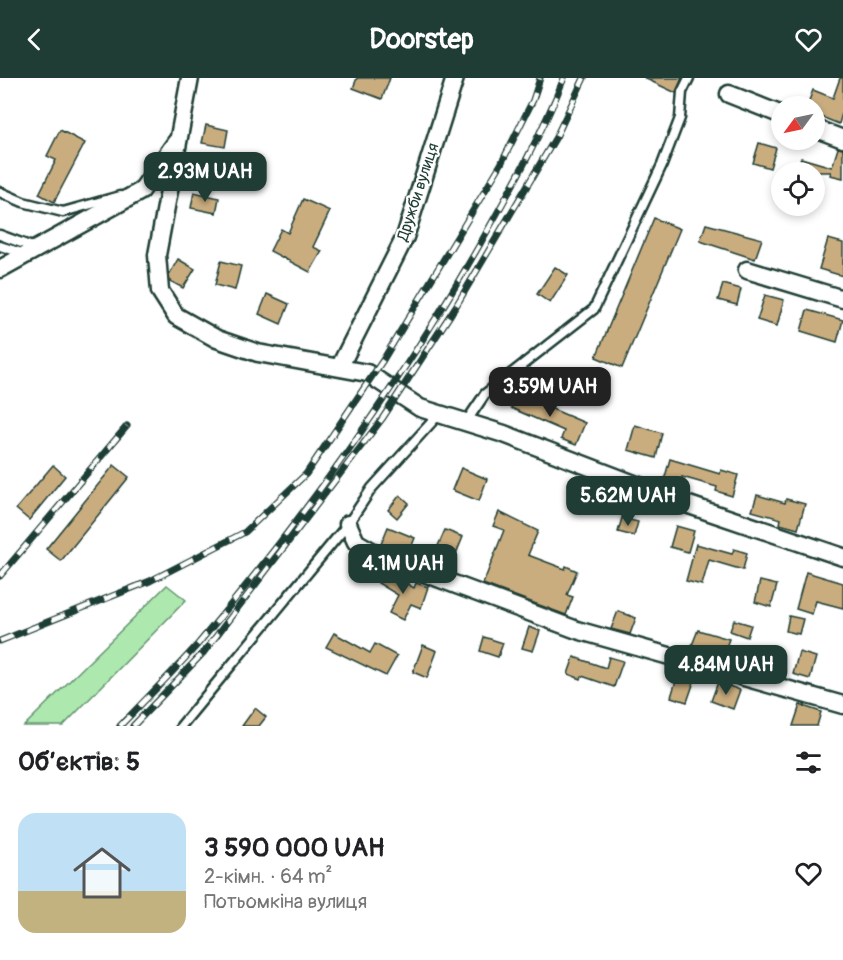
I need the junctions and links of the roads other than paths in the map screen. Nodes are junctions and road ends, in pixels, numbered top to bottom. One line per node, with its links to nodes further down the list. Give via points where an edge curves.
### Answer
1 (190, 78): 7 (street)
2 (455, 78): 17 (street, Дружби вулиця, via 405,237)
3 (689, 78): 19 (lane, via 682,92 680,118 662,165 594,309 485,394)
4 (729, 94): 5 (street)
5 (771, 111)
6 (825, 132): 8 (street)
7 (178, 139): 9 (street); 17 (street, via 157,255 160,291 176,316 217,339 258,352)
8 (843, 139)
9 (141, 191): 10 (lane, via 63,212); 13 (street)
10 (0, 192)
11 (0, 234): 13 (lane)
12 (0, 246): 13 (lane)
13 (30, 251): 14 (street)
14 (0, 269)
15 (747, 270): 16 (street)
16 (843, 299)
17 (340, 366): 18 (street, via 366,373 420,408)
18 (440, 413): 19 (street); 20 (lane, via 372,488)
19 (466, 422): 21 (street)
20 (348, 524): 22 (street, via 356,542 384,558 577,630); 23 (lane)
21 (843, 557)
22 (843, 705)
23 (181, 726)

